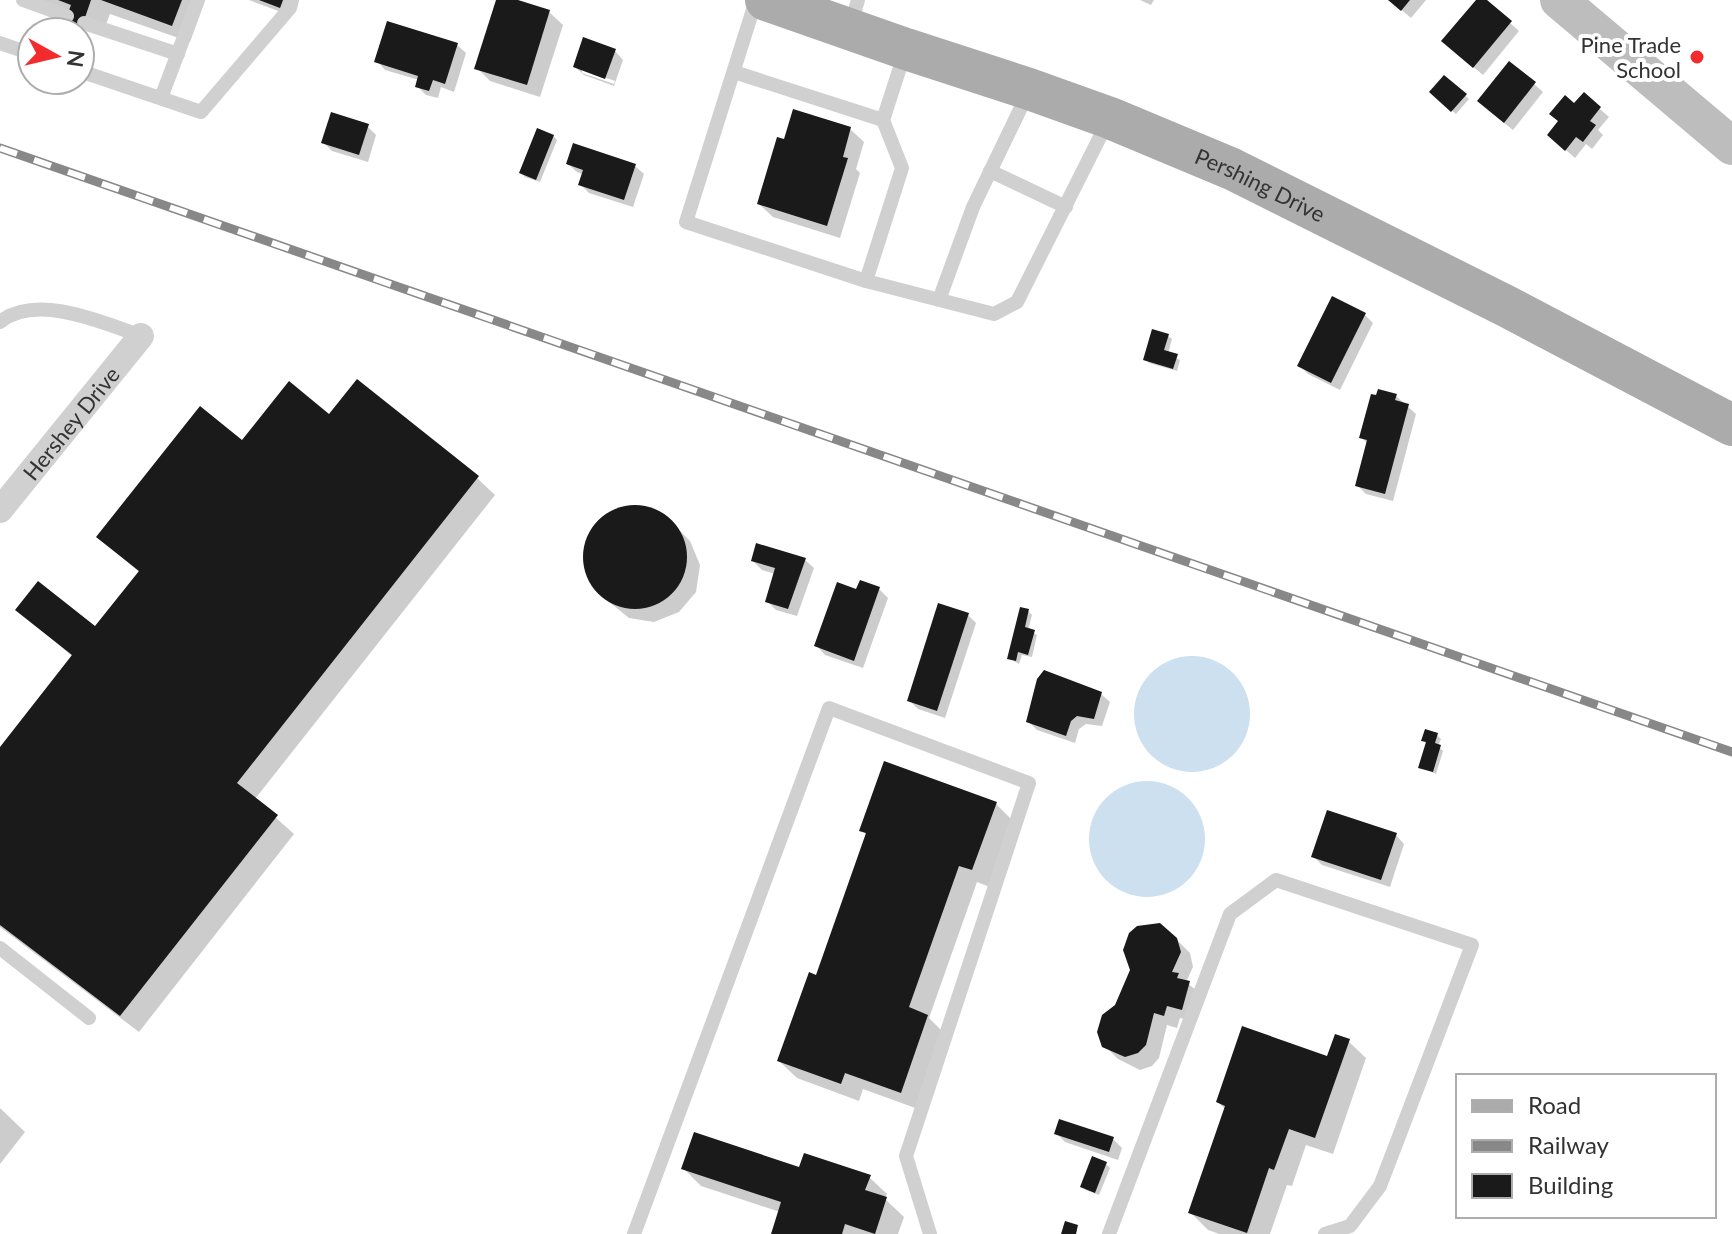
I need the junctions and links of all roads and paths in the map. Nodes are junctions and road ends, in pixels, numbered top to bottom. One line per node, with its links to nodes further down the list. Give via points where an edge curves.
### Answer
1 (23, 0): 8 (lane)
2 (198, 0): 11 (lane)
3 (292, 0): 15 (lane, via 201,112)
4 (756, 0): 12 (lane)
5 (766, 0): 7 (main road, Pershing Drive)
6 (1559, 0): 18 (main road)
7 (854, 14): 10 (main road, Pershing Drive)
8 (67, 16)
9 (96, 27): 11 (lane)
10 (906, 49): 14 (main road, Pershing Drive); 17 (lane)
11 (178, 54): 15 (lane)
12 (734, 72): 17 (lane); 21 (lane, via 686,222)
13 (96, 76): 15 (lane)
14 (1029, 89): 16 (main road, Pershing Drive); 19 (lane)
15 (161, 98)
16 (1110, 118): 20 (lane); 25 (main road, Pershing Drive, via 1232,169 1382,243)
17 (883, 120): 21 (lane, via 902,168)
18 (1732, 146)
19 (990, 171): 20 (lane); 22 (lane)
20 (1066, 207): 22 (lane, via 1017,302 994,314)
21 (866, 281): 22 (lane)
22 (939, 300)
23 (0, 322): 24 (lane, via 12,312 31,309 85,316)
24 (141, 336): 26 (street, Hershey Drive)
25 (1732, 425)
26 (0, 510)
27 (0, 948): 28 (lane)
28 (89, 1018)
29 (634, 1234): 30 (lane, via 829,708 1029,783 906,1156)
30 (930, 1234)
31 (1109, 1234): 32 (lane, via 1230,914 1276,880 1472,945 1380,1186 1350,1226)
32 (1325, 1234)

